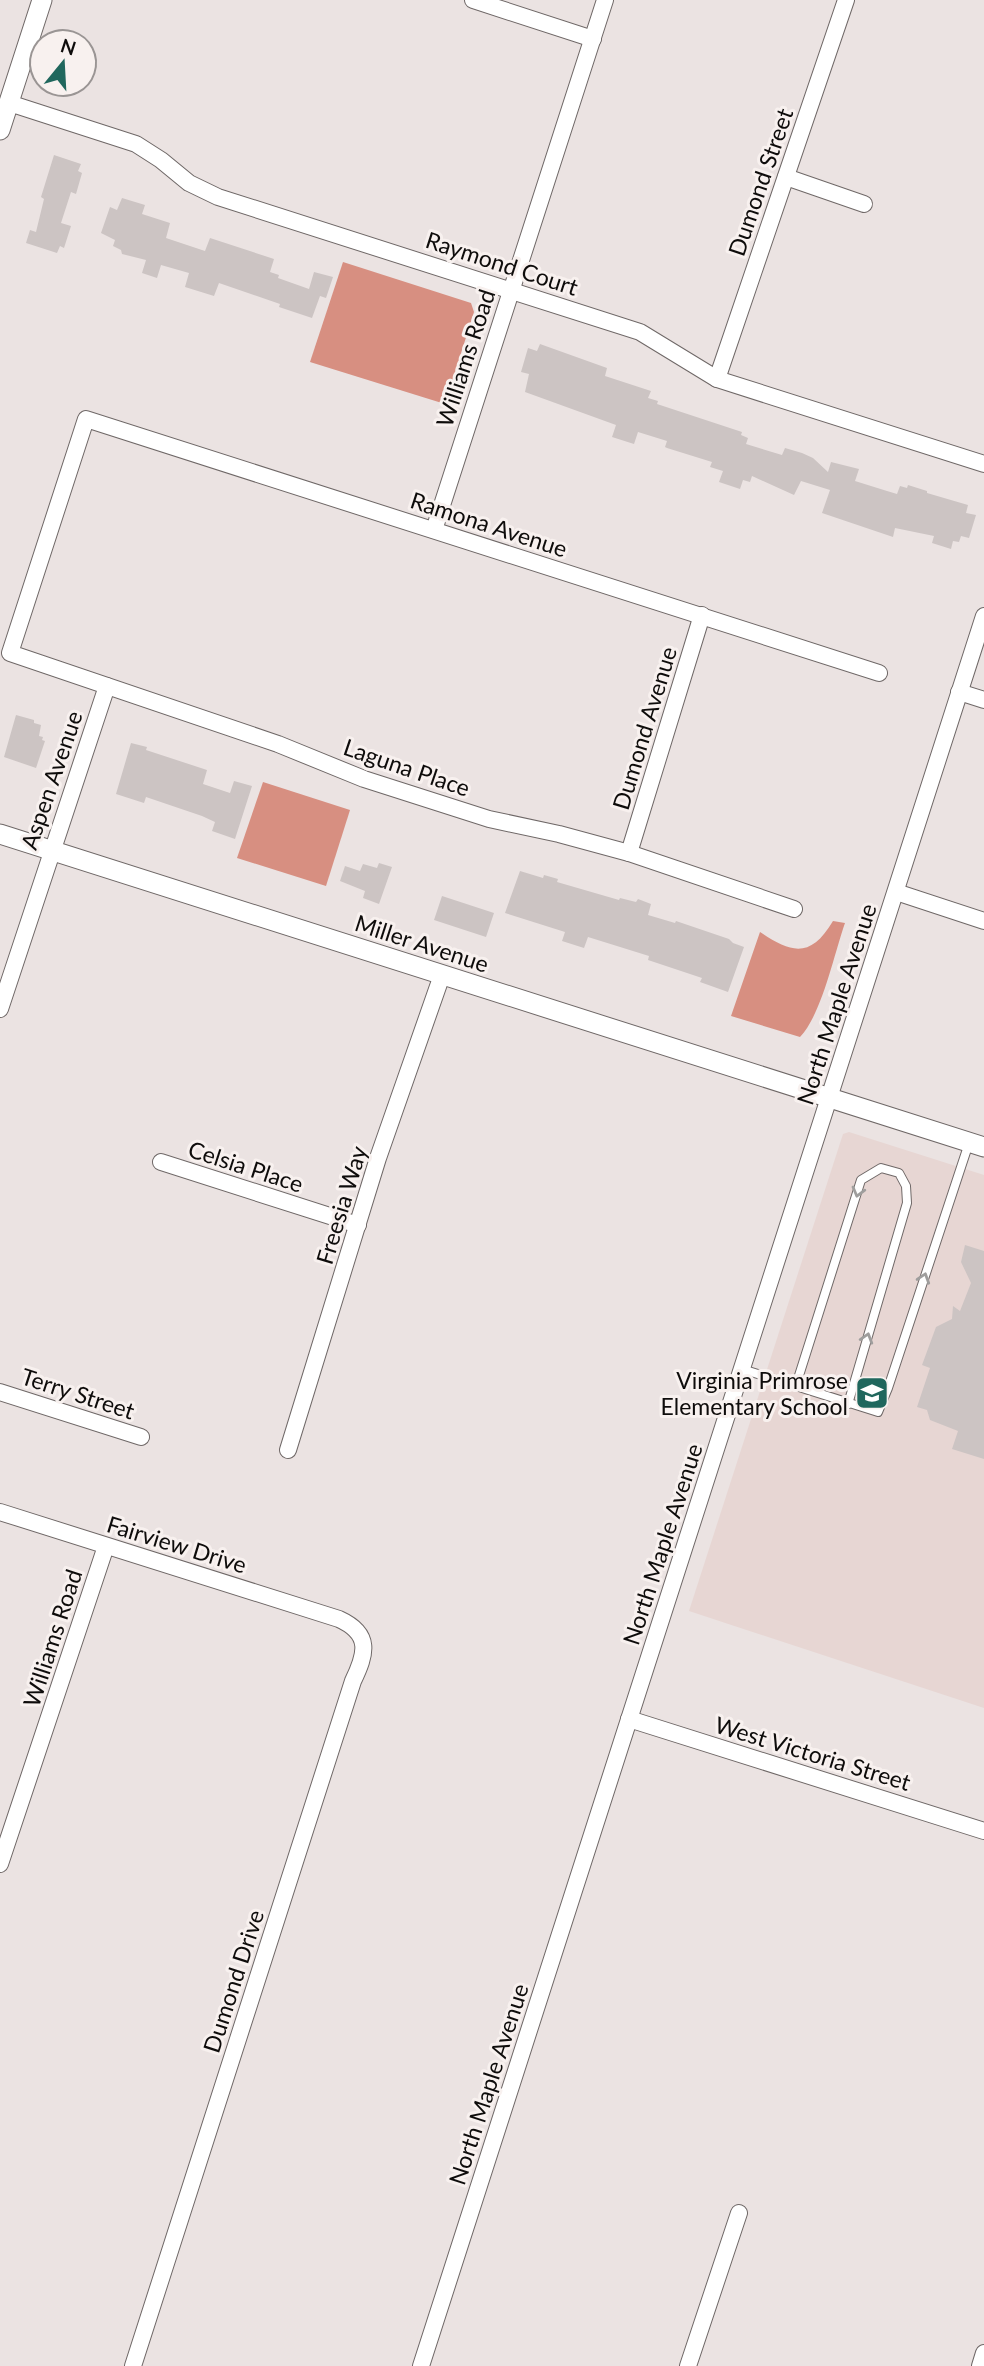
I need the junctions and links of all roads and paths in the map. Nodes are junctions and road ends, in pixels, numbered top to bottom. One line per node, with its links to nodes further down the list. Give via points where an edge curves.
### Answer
1 (42, 0): 6 (street)
2 (473, 0): 5 (street)
3 (606, 0): 5 (street, Williams Road)
4 (846, 0): 8 (street, Dumond Street)
5 (593, 38): 10 (street, Williams Road)
6 (9, 103): 7 (street); 10 (street, Raymond Court, via 136,144 188,183 218,197)
7 (0, 130)
8 (786, 177): 9 (street); 11 (street, Dumond Street)
9 (864, 204)
10 (511, 290): 11 (street, Raymond Court, via 640,332); 13 (street, Williams Road)
11 (717, 379): 12 (street, Raymond Court)
12 (984, 464)
13 (434, 530): 14 (street, Ramona Avenue); 16 (street, Ramona Avenue, via 86,419)
14 (702, 615): 17 (street, Ramona Avenue); 23 (street, Dumond Avenue)
15 (984, 616): 19 (street, North Maple Avenue)
16 (10, 653): 18 (street, Laguna Place)
17 (879, 673)
18 (107, 686): 22 (street, Aspen Avenue); 23 (street, Laguna Place, via 278,744 363,779 464,811)
19 (959, 692): 20 (street); 24 (street, North Maple Avenue)
20 (984, 700)
21 (0, 834): 22 (street, Miller Avenue)
22 (51, 850): 27 (street, Miller Avenue); 28 (street, Aspen Avenue)
23 (629, 853): 25 (street, Laguna Place)
24 (895, 892): 26 (street); 29 (street, North Maple Avenue)
25 (794, 909)
26 (984, 920)
27 (442, 975): 29 (street, Miller Avenue); 32 (street, Freesia Way)
28 (0, 1009)
29 (829, 1098): 30 (street, Miller Avenue); 33 (street, North Maple Avenue)
30 (976, 1145): 36 (lane, one-way to 30, via 878,1412)
31 (161, 1162): 32 (street, Celsia Place)
32 (358, 1226): 38 (street, Freesia Way)
33 (742, 1369): 34 (lane); 42 (street, North Maple Avenue)
34 (796, 1385): 36 (lane); 36 (lane, one-way to 34, via 907,1203 906,1186 898,1173 881,1168 861,1180)
35 (0, 1392): 37 (street, Terry Street)
36 (848, 1404)
37 (141, 1437)
38 (288, 1450)
39 (0, 1512): 40 (street, Fairview Drive)
40 (106, 1546): 41 (street, Fairview Drive); 44 (street, Williams Road)
41 (339, 1619): 47 (street, Dumond Drive, via 352,1625 360,1636 364,1659 353,1681)
42 (629, 1719): 43 (street, West Victoria Street); 48 (street, North Maple Avenue)
43 (984, 1831)
44 (0, 1864)
45 (739, 2213): 49 (street)
46 (984, 2353): 50 (street)
47 (133, 2366)
48 (421, 2366)
49 (688, 2366)
50 (980, 2366)

